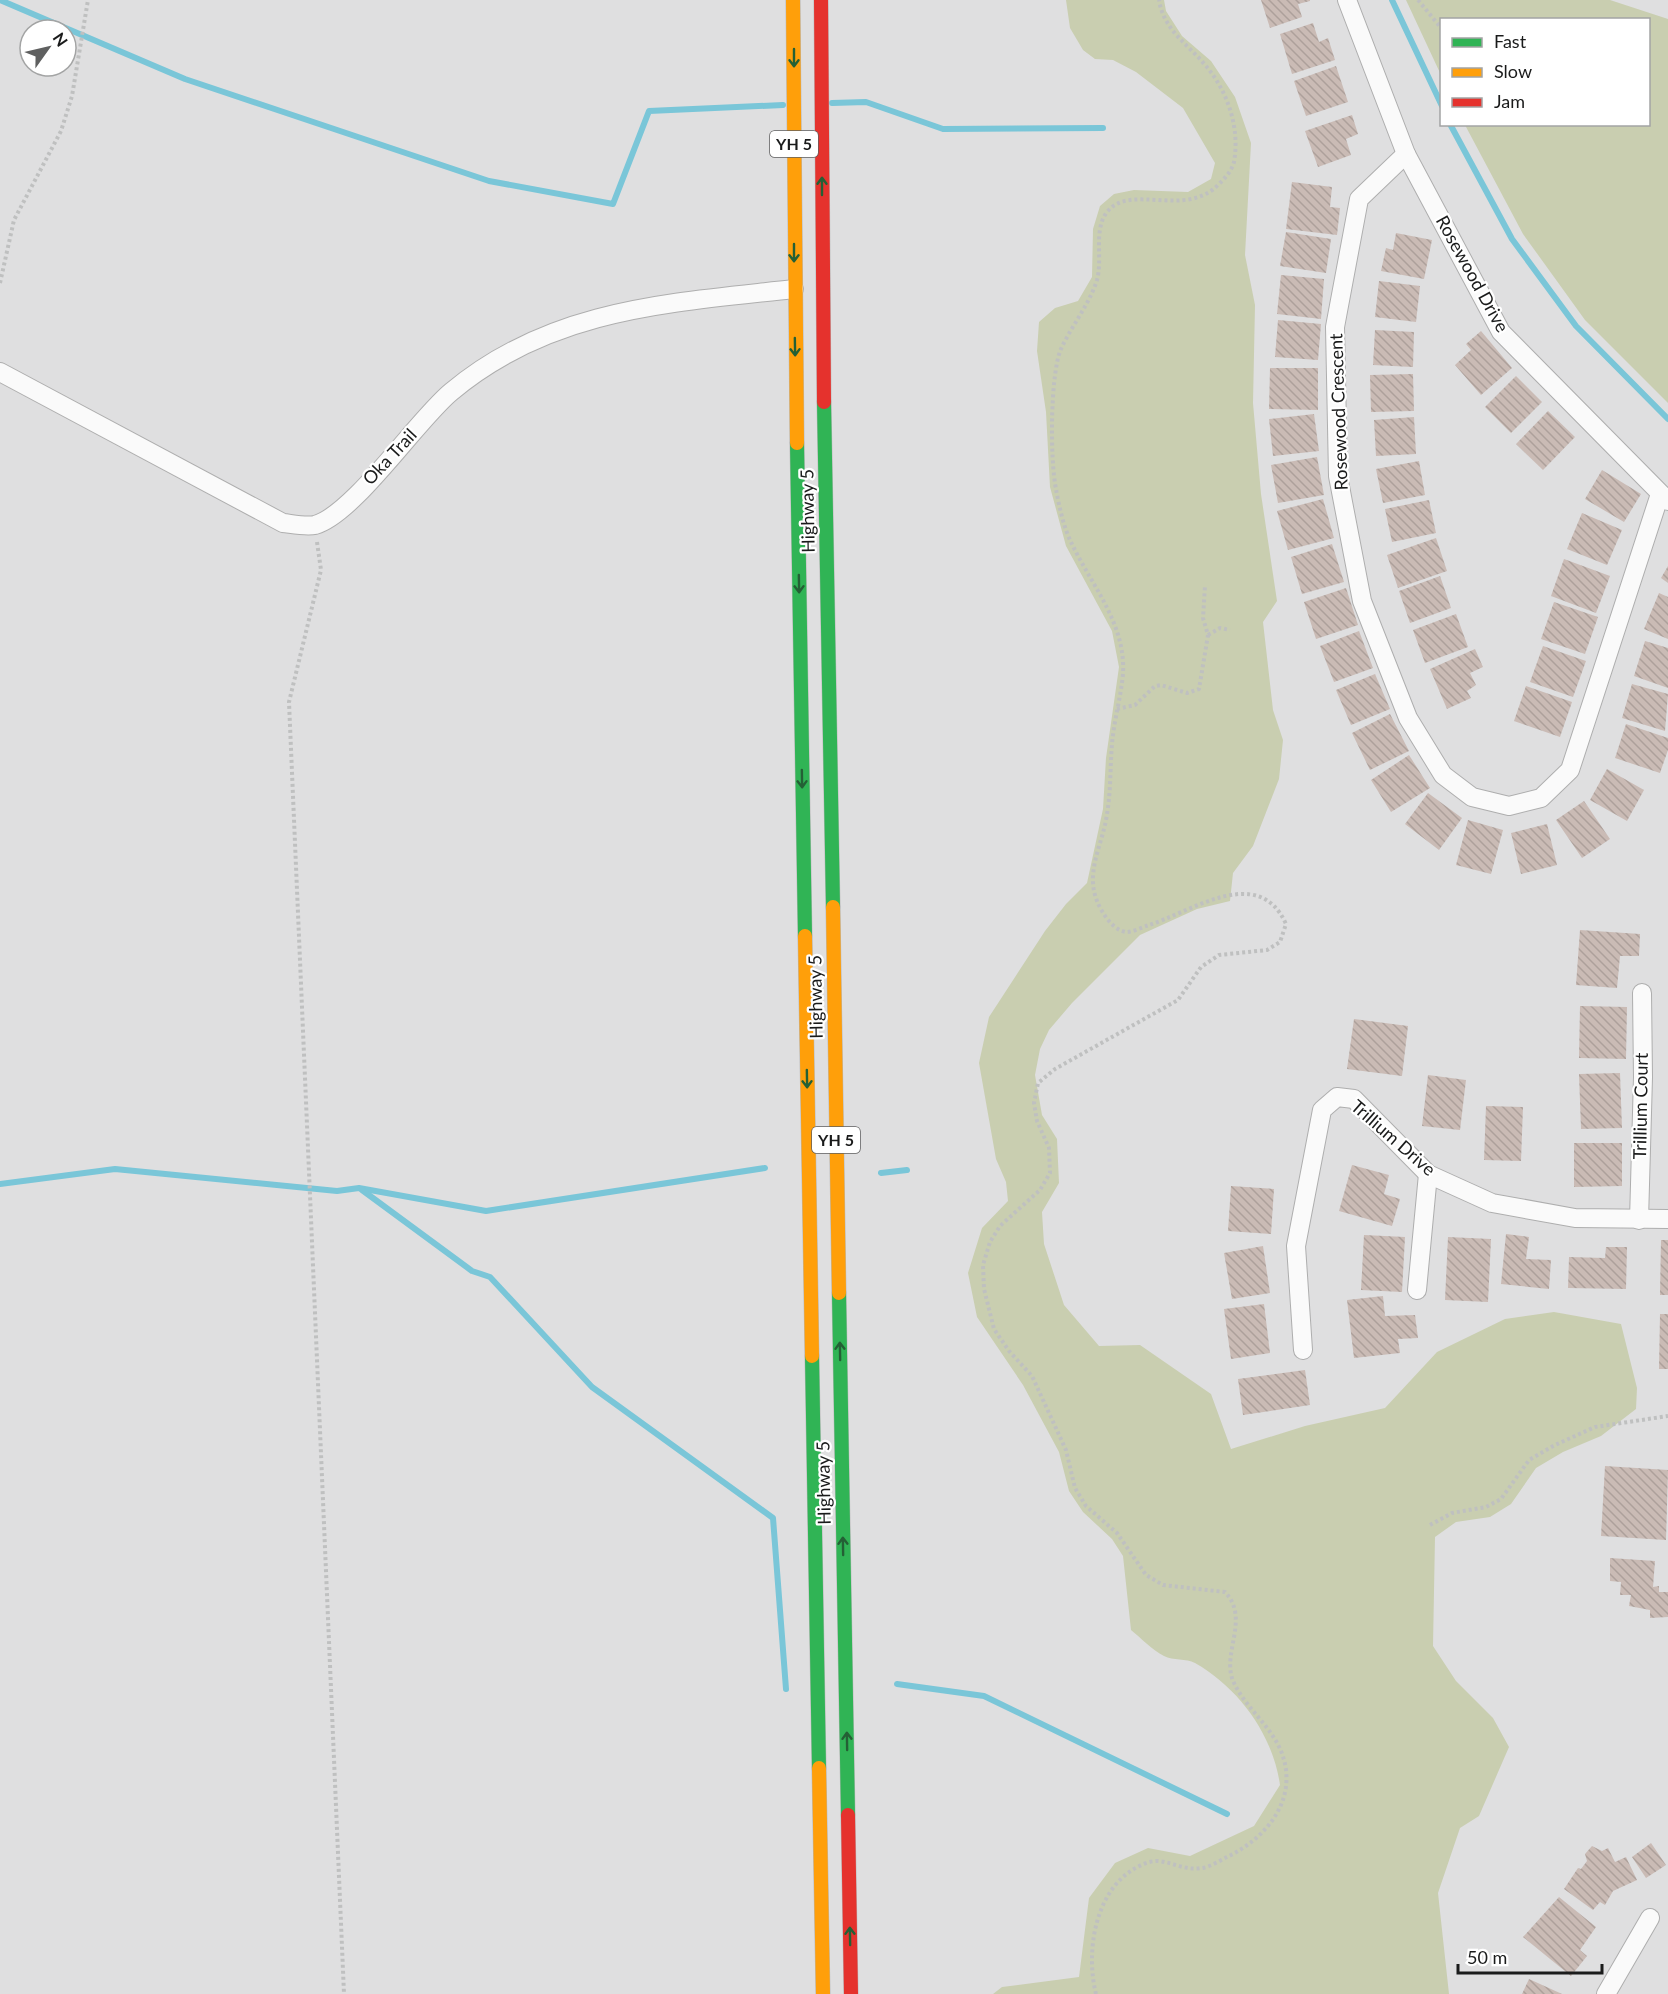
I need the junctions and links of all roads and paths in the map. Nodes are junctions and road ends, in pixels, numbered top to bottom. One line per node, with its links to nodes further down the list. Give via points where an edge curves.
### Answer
1 (88, 0): 9 (path, via 72,96 61,131 14,220)
2 (793, 0): 10 (highway, Highway 5 / YH 5, one-way to 10)
3 (821, 0): 29 (highway, Highway 5 / YH 5, one-way to 3, via 822,287)
4 (1159, 0): 17 (path, via 1161,13 1177,38 1206,65 1227,96 1234,130 1234,165 1212,192 1190,200 1135,199 1117,204 1107,212 1100,229 1097,280 1060,351 1055,382 1055,488 1071,543 1102,597 1122,645 1123,673)
5 (1347, 0): 8 (street, Rosewood Drive)
6 (1418, 0): 7 (path)
7 (1440, 27)
8 (1406, 154): 12 (street, Rosewood Drive, via 1501,332); 12 (street, Rosewood Crescent, via 1359,199 1335,327 1338,476 1362,602 1408,718 1443,775 1472,797 1509,806 1541,798 1570,770)
9 (0, 283)
10 (794, 289): 13 (street, Oka Trail, via 648,305 573,323 510,351 451,392 343,508); 28 (highway, Highway 5 / YH 5, one-way to 28)
11 (0, 372): 13 (street, via 283,523)
12 (1664, 498)
13 (315, 525): 27 (path, via 321,570 289,702)
14 (1205, 586): 16 (path, via 1203,618)
15 (1230, 630): 16 (path, via 1220,628)
16 (1208, 635): 17 (path, via 1199,689 1187,693 1155,686 1135,705)
17 (1117, 710): 30 (path, via 1107,816 1091,878 1104,915 1128,932 1232,894 1261,896 1279,909 1286,924 1280,942 1267,950 1219,955 1201,967 1178,1000 1055,1069 1038,1083 1034,1102 1049,1148 1050,1173 1040,1190 1000,1226 990,1242 983,1265 984,1289 994,1329 1032,1376 1066,1450 1075,1488 1086,1506 1118,1533 1146,1575 1164,1585 1225,1592 1234,1602 1233,1681 1270,1731 1285,1771 1283,1801 1273,1821 1242,1850 1204,1868 1147,1863 1118,1880 1104,1900 1094,1936)
18 (1642, 993): 21 (street, Trillium Court)
19 (1428, 1174): 21 (street, Trillium Drive, via 1492,1203 1575,1218); 22 (street); 23 (street, Trillium Drive, via 1354,1100 1337,1097 1322,1110 1296,1246)
20 (1668, 1219): 21 (street, Trillium Drive)
21 (1639, 1220)
22 (1417, 1290)
23 (1303, 1350)
24 (1668, 1416): 25 (path, via 1595,1427 1555,1445 1529,1460 1501,1499 1486,1507 1452,1513)
25 (1430, 1525)
26 (1650, 1918): 31 (street)
27 (344, 1994)
28 (823, 1994)
29 (851, 1994)
30 (1096, 1994)
31 (1606, 1994)

